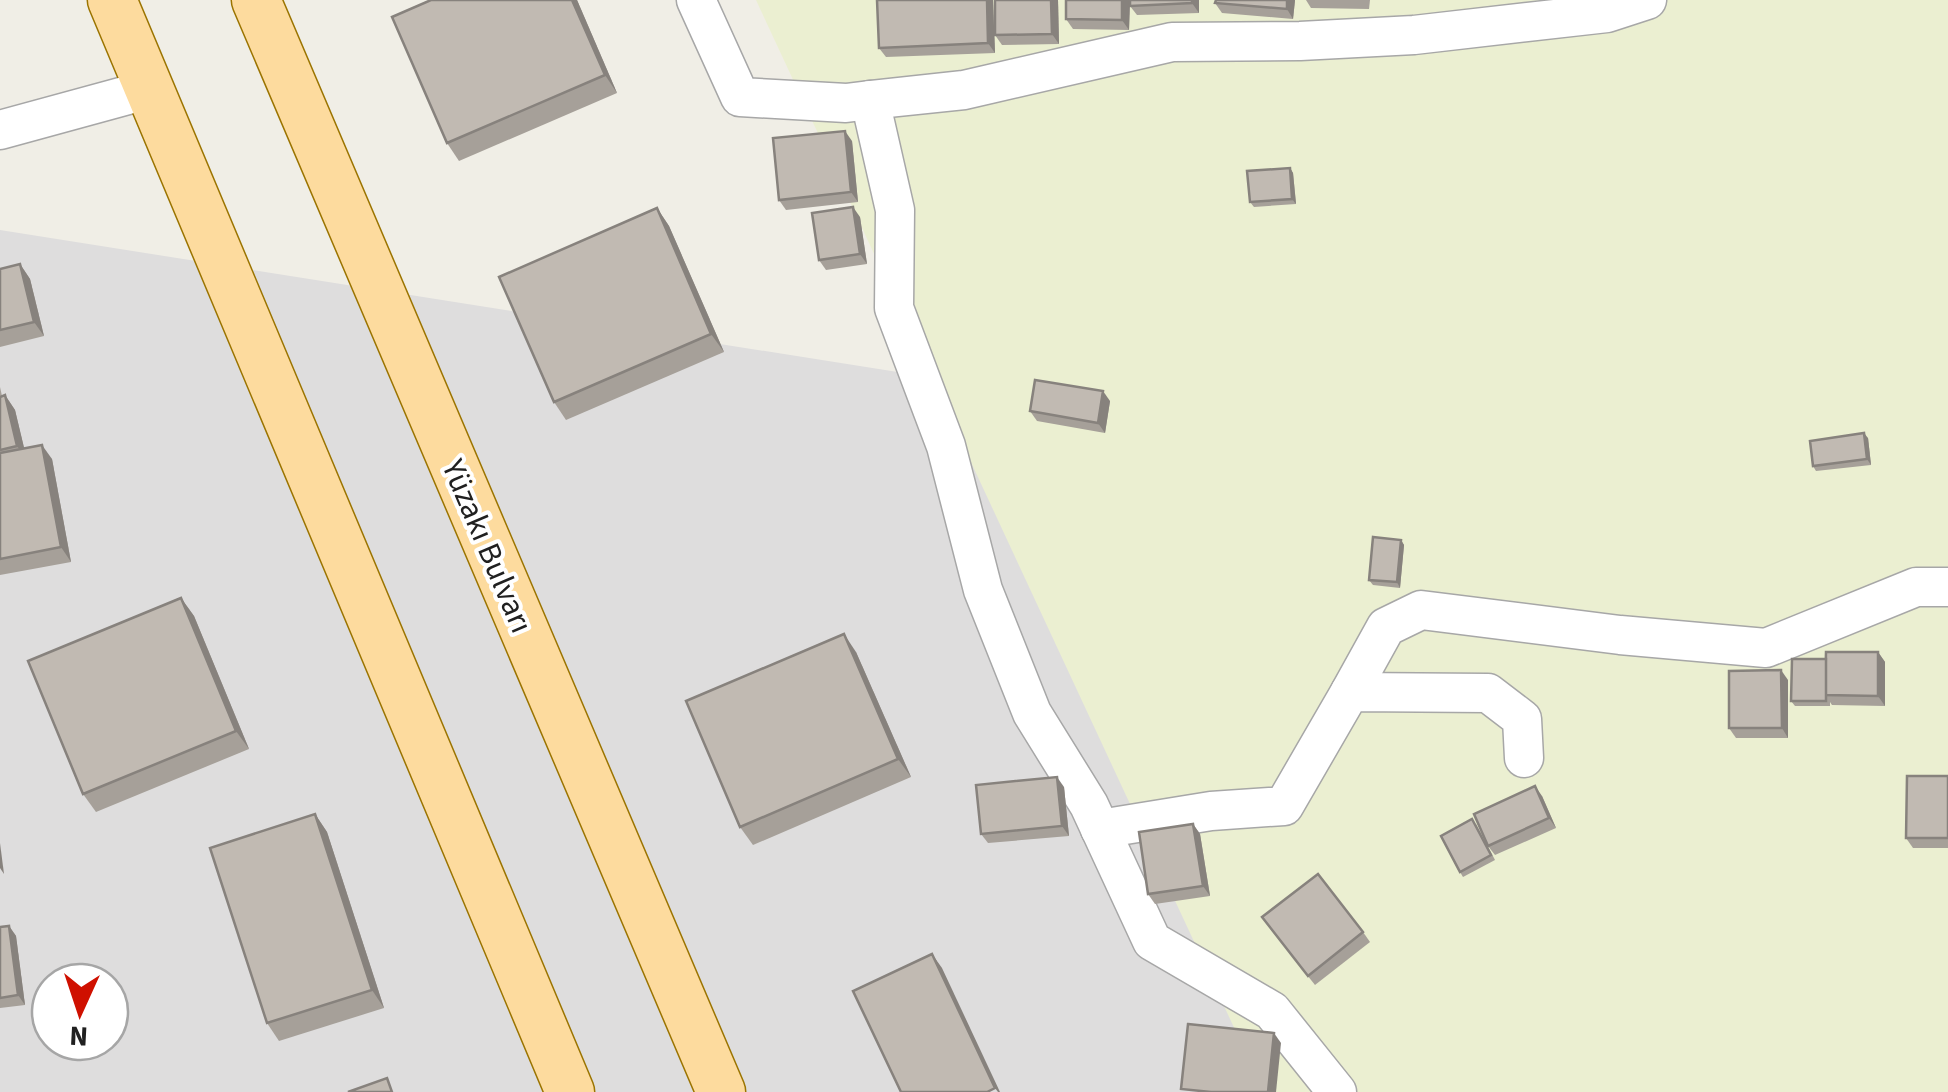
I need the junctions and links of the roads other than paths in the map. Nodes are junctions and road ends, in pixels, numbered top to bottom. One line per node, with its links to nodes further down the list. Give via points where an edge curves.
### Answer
1 (112, 0): 5 (main road)
2 (256, 0): 13 (main road, Yüzakı Bulvarı)
3 (696, 0): 6 (street, via 740,97)
4 (1647, 0): 6 (street, via 1607,13 1414,35 1172,42 964,90)
5 (150, 88): 7 (street); 12 (main road)
6 (870, 100): 11 (street, via 895,210 894,308 946,446 984,590 1032,713)
7 (0, 130)
8 (1948, 588): 9 (street, via 1916,587 1766,648 1421,610 1386,627)
9 (1350, 692): 10 (street, via 1488,693 1522,719); 11 (street, via 1284,806)
10 (1524, 758)
11 (1100, 829): 14 (street, via 1152,942 1272,1011)
12 (570, 1092)
13 (721, 1092)
14 (1338, 1092)

